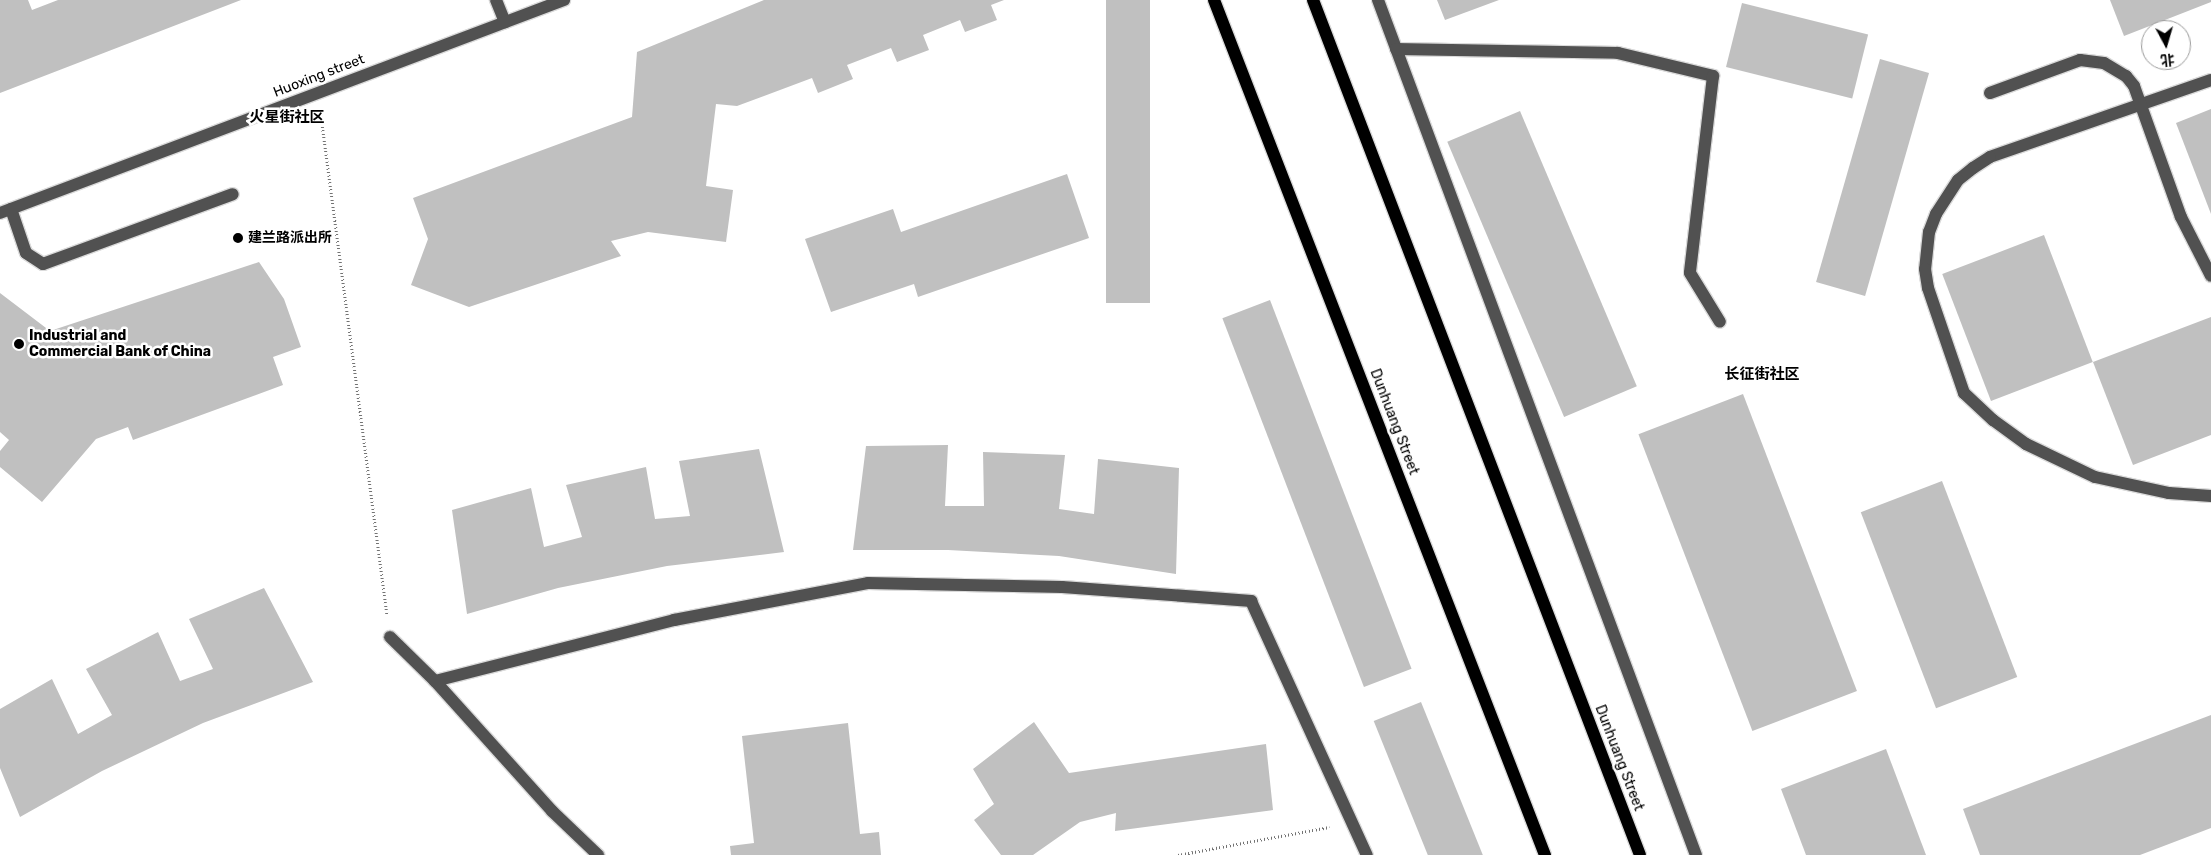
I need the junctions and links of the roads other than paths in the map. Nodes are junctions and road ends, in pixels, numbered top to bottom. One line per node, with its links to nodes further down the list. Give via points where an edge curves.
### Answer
1 (496, 0): 6 (street)
2 (564, 0): 6 (street, Huoxing street)
3 (1214, 0): 20 (main road, Dunhuang Street)
4 (1313, 0): 21 (main road, Dunhuang Street)
5 (1378, 0): 7 (street)
6 (505, 22): 12 (street, Huoxing street)
7 (1396, 49): 14 (street, via 1618,53 1713,76 1690,273); 22 (street)
8 (2211, 80): 10 (street)
9 (1990, 93): 10 (street, via 2080,60 2092,60 2126,76 2134,86)
10 (2140, 105): 13 (street, via 2181,217); 15 (street, via 1990,157 1973,168 1945,196 1936,214 1926,250 1928,288 1964,393 2026,444 2094,477 2169,494)
11 (233, 194): 12 (street, via 43,264 26,253)
12 (5, 211)
13 (2211, 276)
14 (1720, 322)
15 (2211, 496)
16 (390, 637): 17 (street)
17 (435, 681): 18 (street, via 552,811); 19 (street, via 674,620 868,583 1062,587 1251,601)
18 (598, 855)
19 (1367, 855)
20 (1545, 855)
21 (1640, 855)
22 (1696, 855)

